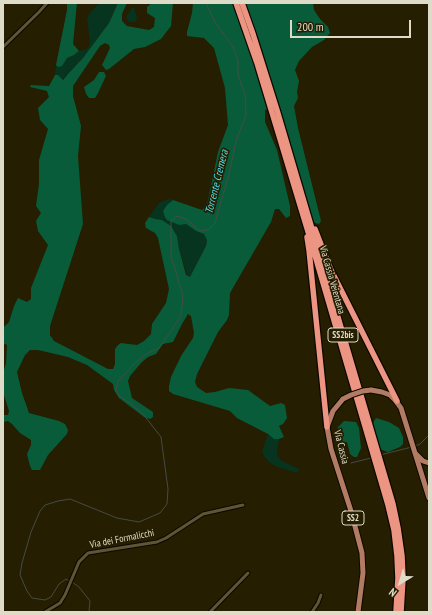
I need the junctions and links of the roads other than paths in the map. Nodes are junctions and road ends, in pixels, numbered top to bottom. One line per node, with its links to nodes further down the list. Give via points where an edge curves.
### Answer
1 (47, 3): 4 (street)
2 (236, 3): 5 (highway, Via Cassia Veientana / SS2bis)
3 (242, 3): 5 (highway, Via Cassia Veientana / SS2bis)
4 (3, 47)
5 (274, 111): 6 (highway, Via Cassia Veientana / SS2bis); 7 (highway, Via Cassia Veientana / SS2bis)
6 (299, 202): 9 (highway, via 309,250); 11 (highway, Via Cassia Veientana / SS2bis)
7 (310, 220): 8 (highway, via 331,270); 11 (highway, Via Cassia Veientana / SS2bis)
8 (396, 401): 9 (main road, Via Cassia, bridge, via 386,394 371,390 351,395 343,399 333,411); 10 (main road, via 404,416)
9 (327, 427): 21 (main road, Via Cassia / SS2, via 331,449 362,553 363,573)
10 (413, 448): 13 (main road, via 423,461); 14 (main road)
11 (374, 450): 12 (highway, Via Cassia Veientana / SS2bis)
12 (377, 459): 22 (highway, Via Cassia Veientana / SS2bis, via 394,530 398,578); 23 (highway, Via Cassia Veientana / SS2bis, via 393,504 398,528 403,578)
13 (429, 463)
14 (429, 498)
15 (243, 505): 18 (street, Via dei Formalicchi, via 203,514 157,542 88,553 76,569 60,603)
16 (248, 573): 19 (street)
17 (321, 595): 20 (street)
18 (46, 612)
19 (210, 612)
20 (312, 612)
21 (358, 612)
22 (396, 612)
23 (401, 612)

